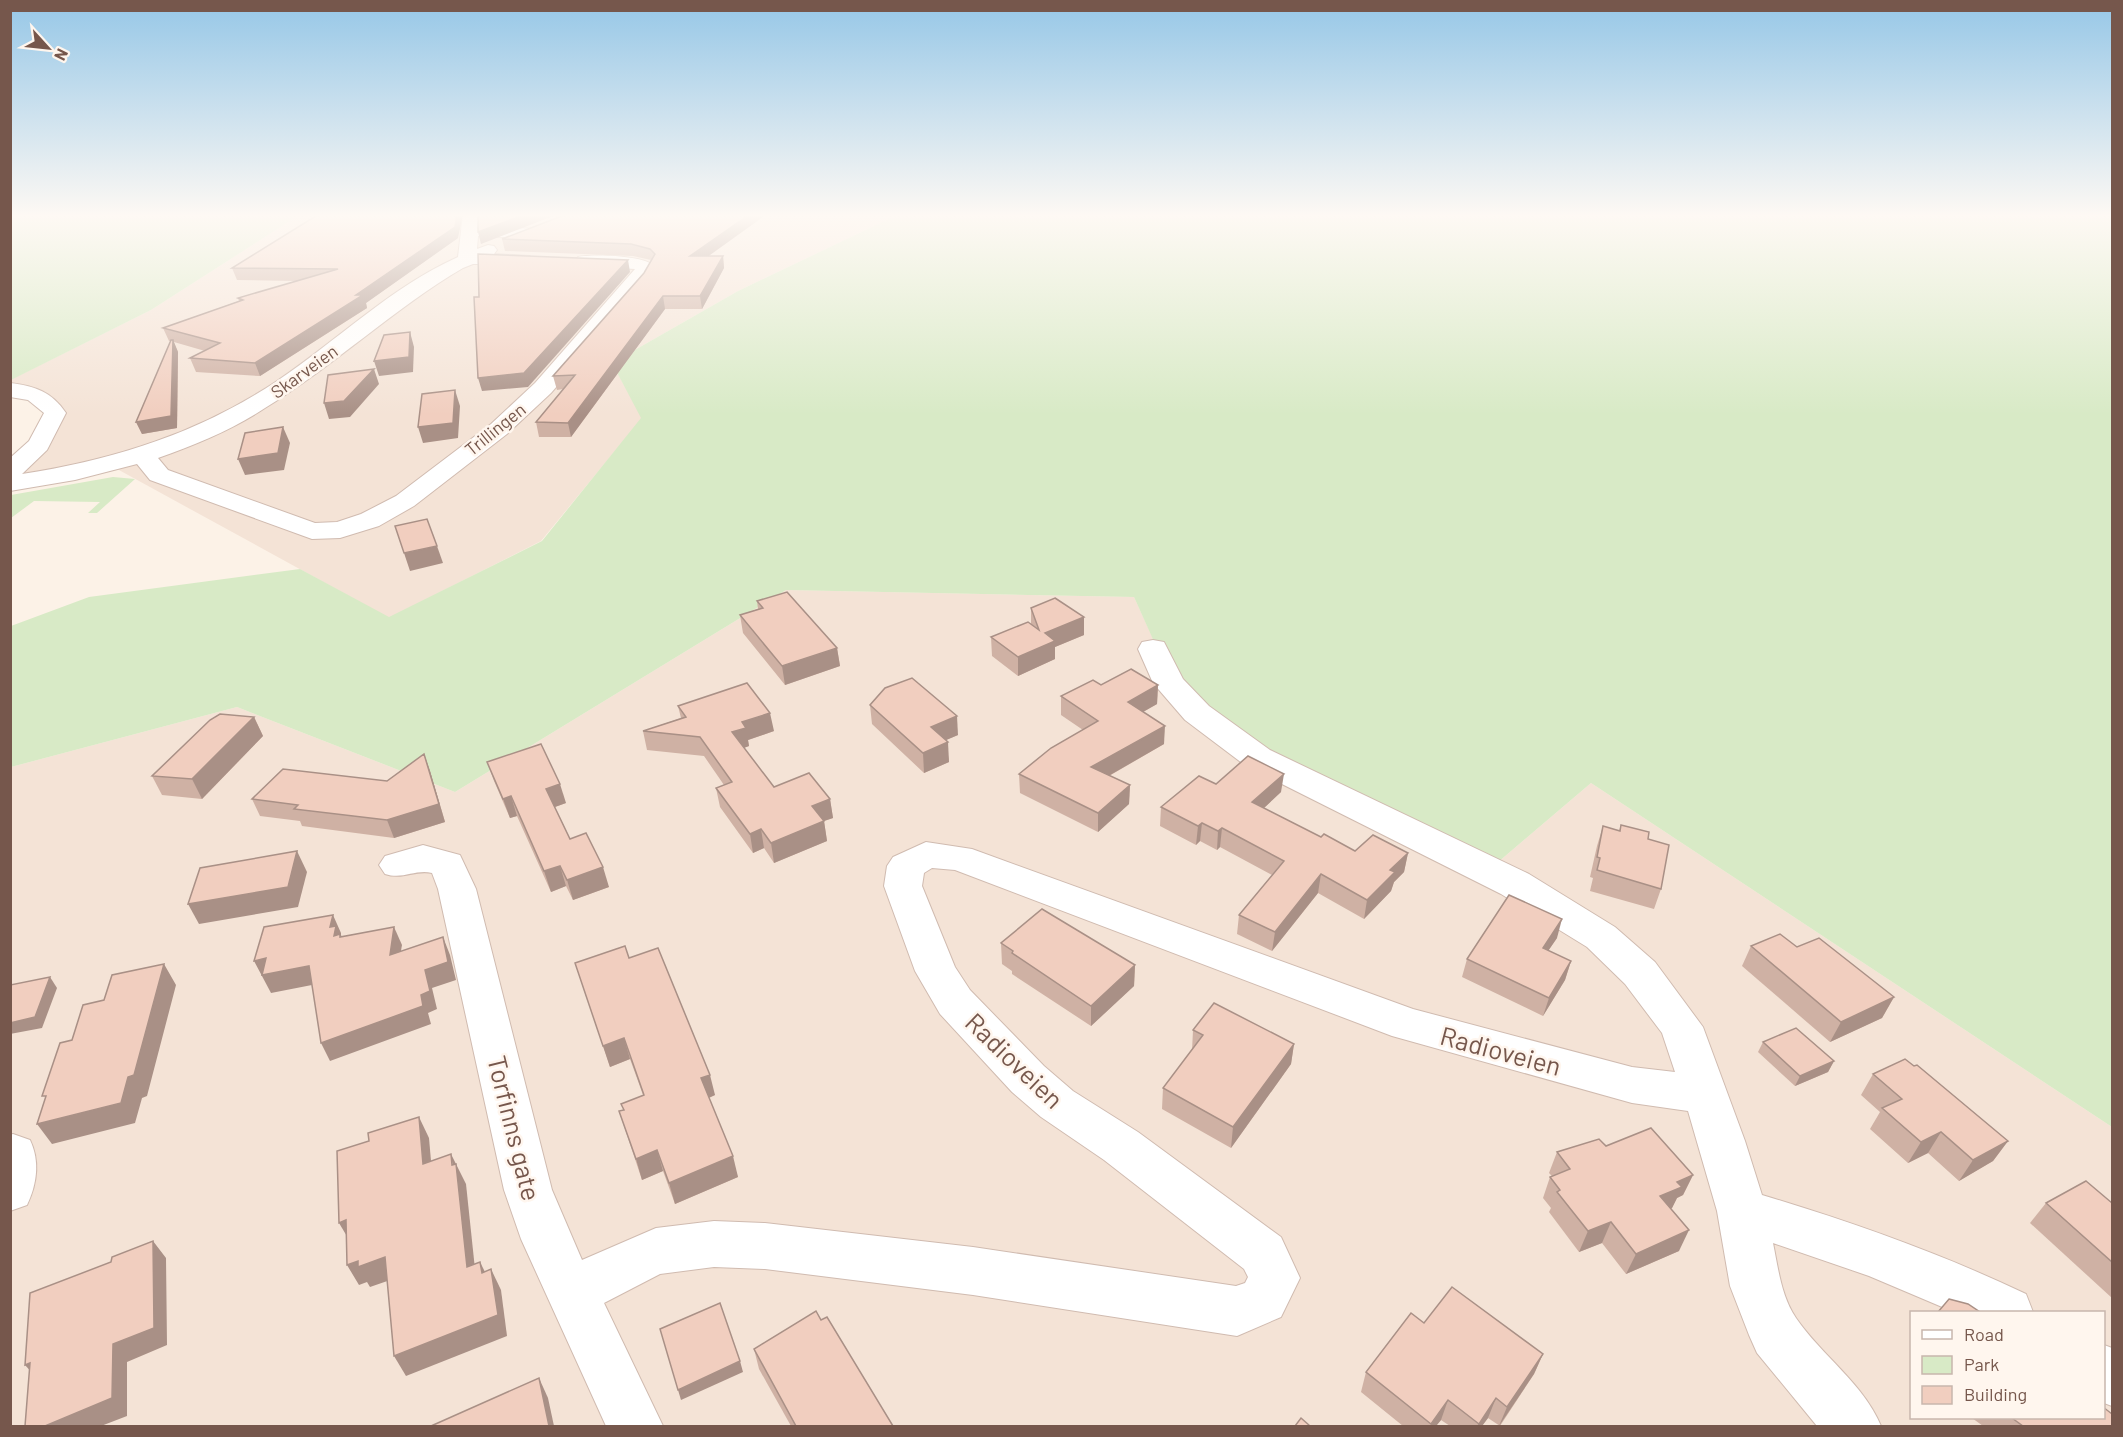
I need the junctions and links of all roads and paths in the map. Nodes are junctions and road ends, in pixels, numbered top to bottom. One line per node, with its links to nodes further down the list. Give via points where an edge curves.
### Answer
1 (430, 281): 4 (street, Skarveien, via 259,403 186,440)
2 (637, 281): 4 (street, Trillingen, via 518,412 432,481 383,515 356,526 312,531 159,475)
3 (10, 390): 5 (street, via 34,393 48,400 55,413 39,445)
4 (143, 456): 6 (street, Skarveien, via 83,472)
5 (10, 471)
6 (10, 483)
7 (1153, 649): 9 (street, via 1169,683 1197,713 1258,758 1515,884 1601,937 1640,973 1681,1027)
8 (398, 865): 11 (street, Torfinns gate, via 423,858 447,864 458,889 528,1190 546,1239)
9 (1705, 1095): 10 (street); 11 (street, Radioveien, via 1632,1085 1407,1024 959,858 926,855 906,866 903,886 936,971 955,1002 1028,1079 1058,1104 1263,1252 1274,1278 1263,1300 1237,1311 973,1272 765,1246 714,1244 656,1251)
10 (1742, 1211): 12 (street, via 1890,1260); 14 (street, via 1756,1286 1776,1335)
11 (574, 1292): 13 (street, Torfinns gate)
12 (2005, 1311)
13 (635, 1426)
14 (1853, 1426)

